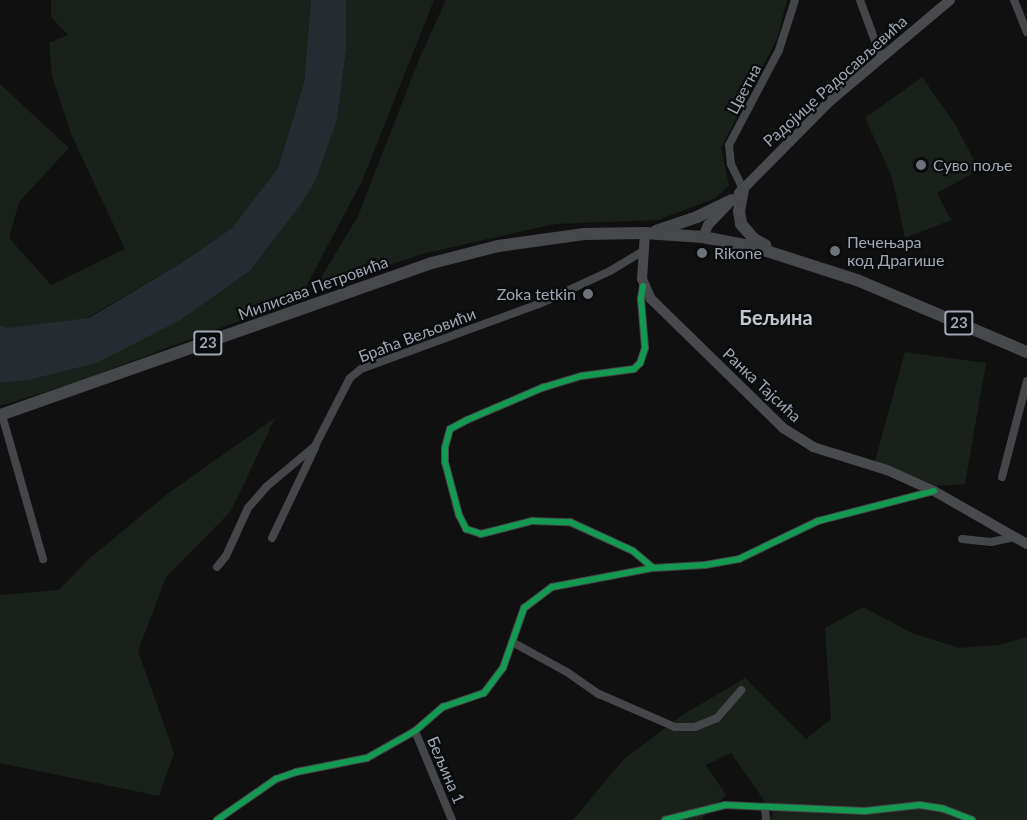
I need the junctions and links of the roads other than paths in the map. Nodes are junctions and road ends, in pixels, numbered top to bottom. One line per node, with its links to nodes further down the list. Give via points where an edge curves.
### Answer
1 (795, 0): 7 (street, Цветна, via 779,50 729,145 731,164)
2 (860, 0): 6 (street)
3 (949, 0): 6 (street, Радојице Радосављевића)
4 (1014, 0): 5 (street)
5 (1027, 32)
6 (881, 57): 7 (street, Радојице Радосављевића, via 804,125)
7 (743, 189): 8 (street, Радојице Радосављевића); 12 (main road, via 741,224 754,239)
8 (732, 200): 9 (main road); 10 (street, Радојице Радосављевића, via 708,225)
9 (649, 233): 10 (main road, 23); 11 (street); 16 (main road, Милисава Петровића / 23, via 584,234 478,250)
10 (703, 237): 12 (main road, 23)
11 (642, 252): 13 (street); 17 (street, Браћа Вељовићи, via 539,304 361,369 350,378)
12 (779, 254): 14 (main road, 23, via 857,280)
13 (643, 286): 19 (street, Ранка Тајсића, via 671,319 800,441 887,470); 26 (street, via 645,348 634,369 581,376 525,395 450,429 445,448 459,515 466,529 481,534 532,521 570,522 633,551)
14 (1027, 352)
15 (1027, 381): 18 (street)
16 (1, 415): 24 (street)
17 (315, 446): 21 (street); 25 (street, Браћа Вељовићи, via 266,487 248,508)
18 (1002, 477)
19 (934, 491): 20 (street, Ранка Тајсића); 26 (street, via 818,521 739,559)
20 (1014, 537): 22 (street, via 991,542); 23 (street, Ранка Тајсића)
21 (272, 538)
22 (962, 539)
23 (1027, 544)
24 (43, 559)
25 (217, 567)
26 (653, 568): 27 (street, via 572,582 541,593 524,608)
27 (512, 642): 28 (street, via 599,694 675,727 695,727 717,718); 29 (street, via 503,668 484,693 443,707)
28 (741, 690)
29 (415, 731): 31 (street, via 367,758 276,779); 32 (street, Бељина 1)
30 (765, 808): 33 (street, via 725,805); 34 (street); 35 (street, via 865,811 920,805)
31 (218, 820)
32 (452, 820)
33 (664, 820)
34 (766, 820)
35 (972, 820)

